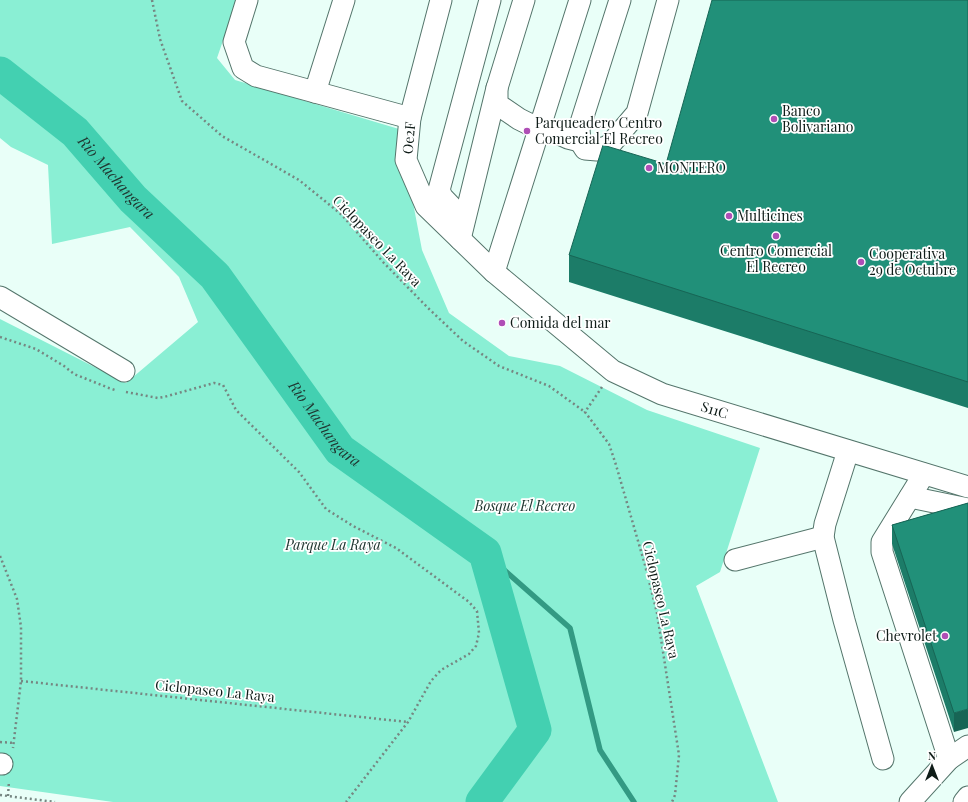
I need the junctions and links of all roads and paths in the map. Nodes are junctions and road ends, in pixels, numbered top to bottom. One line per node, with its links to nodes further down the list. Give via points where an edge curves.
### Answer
1 (152, 0): 21 (path, Ciclopaseo La Raya, via 160,39 182,102 222,136 299,180 342,215 383,262 463,341 499,366 549,386)
2 (247, 0): 11 (street, via 234,42 243,68 256,76)
3 (344, 0): 11 (street)
4 (441, 0): 12 (street, Oe2F)
5 (490, 0): 15 (street, via 439,190)
6 (524, 0): 10 (street)
7 (580, 0): 13 (street)
8 (620, 0): 14 (street, via 579,130)
9 (668, 0): 14 (street, via 637,113 609,146 597,150 585,149)
10 (497, 88): 13 (street, via 497,104 529,124); 15 (street)
11 (315, 92): 12 (street)
12 (410, 118): 15 (street, Oe2F, via 406,160 426,206)
13 (540, 125): 14 (street); 16 (street)
14 (580, 141)
15 (462, 229): 16 (street, Oe2F)
16 (494, 272): 19 (street, S11C)
17 (0, 297): 20 (street)
18 (0, 337): 20 (path, via 36,349 74,374 109,388)
19 (613, 371): 21 (path); 22 (street, S11C, via 662,394)
20 (121, 384): 31 (path, via 158,398 214,383 223,385 236,410 299,472 326,509 396,548 470,602 476,611 479,633 476,646 469,654 441,670 431,681)
21 (585, 412): 43 (path, Ciclopaseo La Raya, via 609,444 645,565 656,613 679,755)
22 (848, 451): 23 (street, S11C); 27 (street)
23 (924, 474): 24 (street, S11C); 25 (street)
24 (968, 487)
25 (910, 497): 26 (street); 36 (street, via 882,542 882,552)
26 (968, 509)
27 (823, 537): 29 (street); 35 (street)
28 (0, 556): 30 (path, via 17,599 21,627)
29 (735, 560)
30 (21, 681): 31 (path, Ciclopaseo La Raya); 33 (path)
31 (408, 722): 42 (path)
32 (0, 742): 33 (path)
33 (14, 743): 37 (path)
34 (968, 746): 36 (street)
35 (883, 759)
36 (949, 759): 44 (street)
37 (6, 765): 39 (path)
38 (0, 795): 39 (path)
39 (8, 796): 41 (path)
40 (968, 797): 45 (street)
41 (55, 802)
42 (346, 802)
43 (672, 802)
44 (910, 802)
45 (964, 802)

